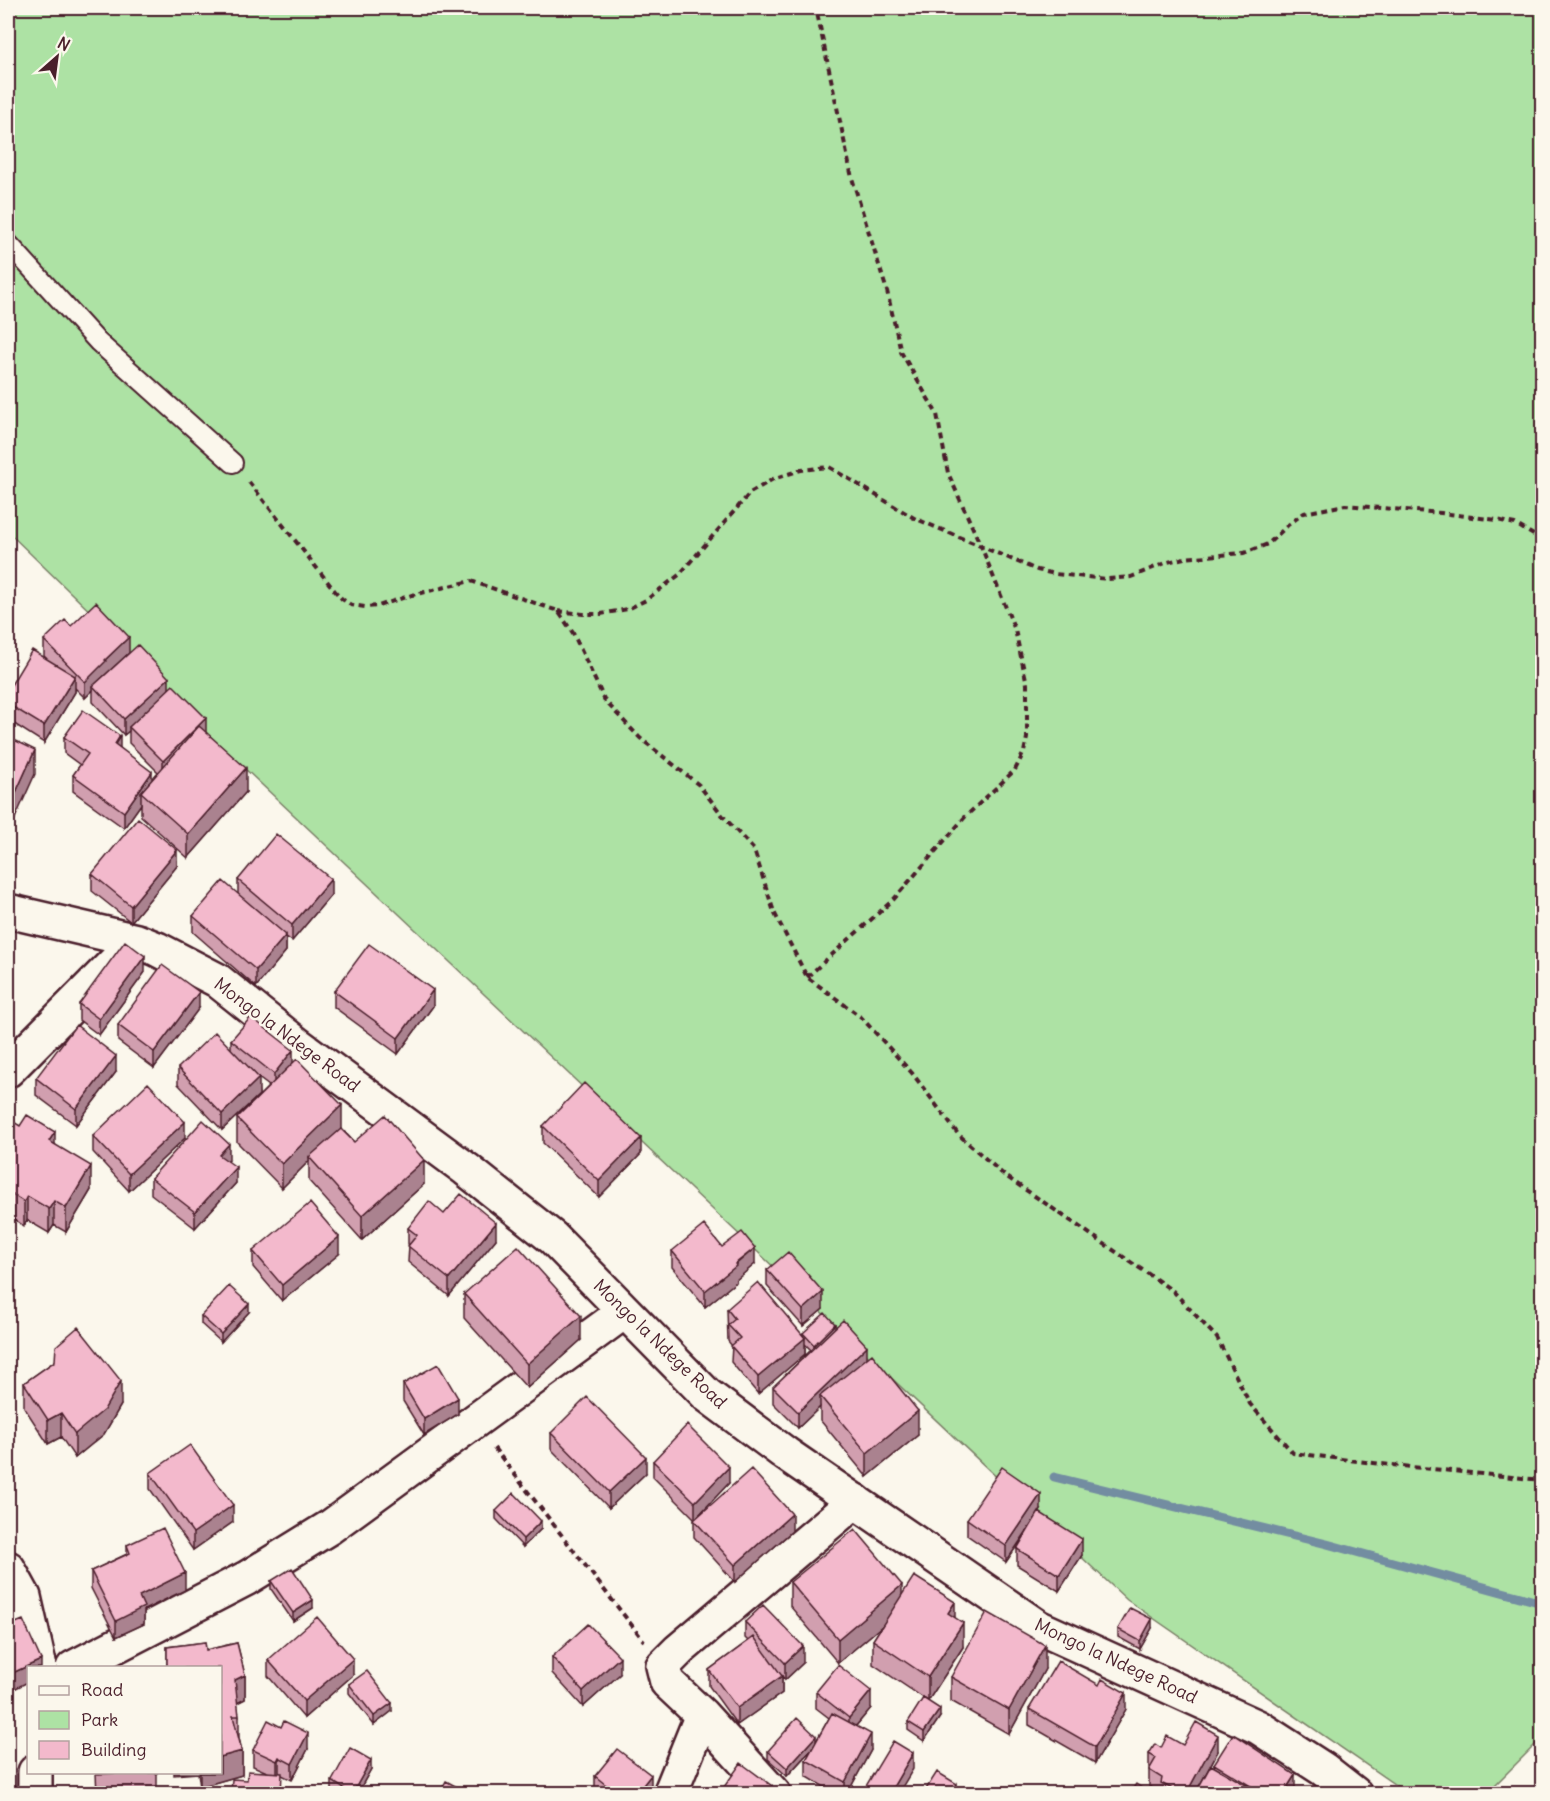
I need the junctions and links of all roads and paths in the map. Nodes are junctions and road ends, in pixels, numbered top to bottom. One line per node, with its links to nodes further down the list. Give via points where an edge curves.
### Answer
1 (816, 8): 5 (path, via 852,178 887,291 901,352 937,414 948,474)
2 (8, 243): 3 (lane, via 98,342)
3 (233, 463): 6 (path, via 335,591 351,605 378,606 471,581)
4 (1542, 540): 5 (path, via 1515,524 1497,519 1345,505 1304,513 1268,544 1244,553 1184,558 1131,577 1108,579 1037,570)
5 (981, 546): 6 (path, via 914,518 829,467 816,467 773,479 750,493 679,575 646,600 615,612); 9 (path, via 1015,630 1028,684 1024,752 1008,778 965,818 894,899)
6 (558, 611): 9 (path, via 573,633 605,701 640,738 699,785 754,850 774,912)
7 (8, 911): 8 (street, Mongo la Ndege Road)
8 (137, 941): 10 (street); 11 (street, Mongo la Ndege Road, via 217,980 466,1169 553,1238)
9 (807, 977): 13 (path, via 861,1017 912,1073 958,1134 1004,1175 1173,1291 1217,1338 1251,1404 1293,1453)
10 (8, 1070)
11 (624, 1312): 12 (street); 14 (street, Mongo la Ndege Road, via 707,1395)
12 (474, 1421): 17 (street, via 330,1527 247,1578); 18 (path)
13 (1542, 1480)
14 (855, 1501): 18 (street); 24 (street, Mongo la Ndege Road, via 1038,1627 1258,1727)
15 (8, 1568): 16 (street, via 24,1597)
16 (40, 1666)
17 (77, 1666)
18 (663, 1666): 19 (street, via 668,1682)
19 (702, 1715): 22 (street); 23 (street)
20 (35, 1774): 21 (street)
21 (35, 1794)
22 (670, 1794)
23 (774, 1794)
24 (1355, 1794)

